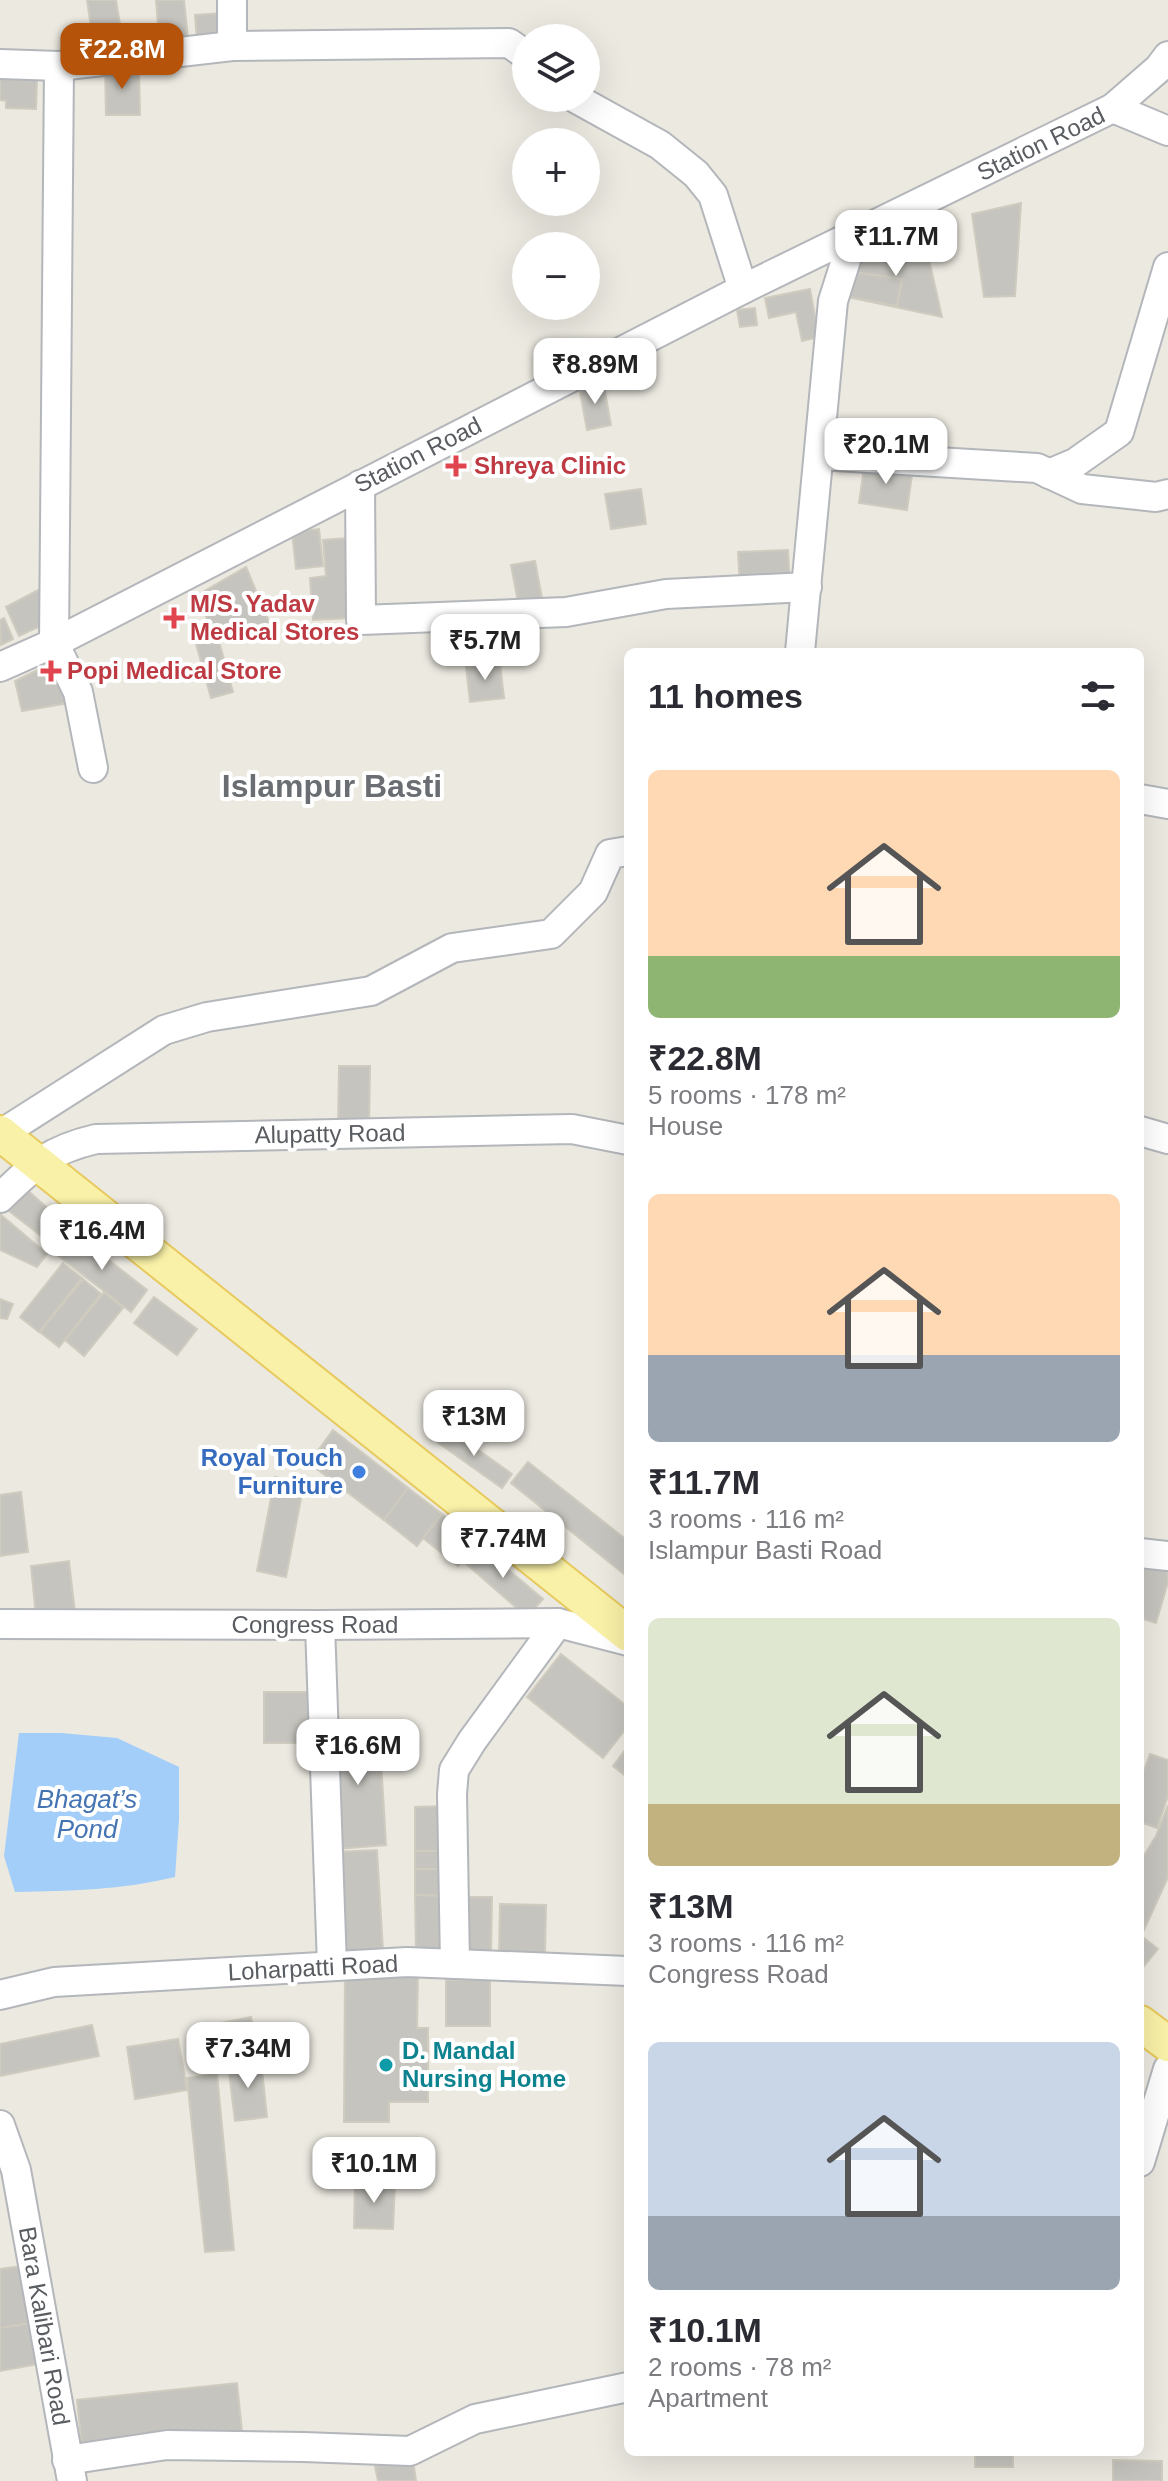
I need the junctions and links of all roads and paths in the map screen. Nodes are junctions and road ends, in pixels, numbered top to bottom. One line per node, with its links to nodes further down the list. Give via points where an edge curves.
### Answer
1 (232, 0): 3 (street)
2 (512, 45): 3 (street)
3 (232, 46): 6 (street)
4 (1168, 56): 7 (street, Station Road)
5 (0, 64): 6 (street)
6 (59, 66): 18 (street)
7 (1113, 108): 9 (street); 10 (street, Station Road)
8 (600, 112): 12 (street, via 660,145 713,195)
9 (1168, 131)
10 (854, 235): 12 (street, Station Road); 13 (street, via 833,301)
11 (1168, 267): 14 (street, via 1119,432)
12 (743, 289): 15 (street, Station Road)
13 (819, 455): 14 (street, via 1037,468); 17 (street)
14 (1049, 474): 16 (street, via 1082,489)
15 (360, 485): 17 (street, via 361,620 566,612 666,594); 18 (street, Station Road)
16 (1168, 494)
17 (807, 587): 19 (street)
18 (54, 643): 20 (street, Station Road); 21 (street, via 78,692)
19 (800, 648)
20 (0, 667)
21 (93, 768)
22 (1144, 800): 23 (street)
23 (1168, 804)
24 (624, 852): 26 (street, via 610,854 593,892 551,934 452,948 371,991 207,1017 164,1030)
25 (1144, 1132): 28 (street)
26 (0, 1133): 29 (main road)
27 (624, 1139): 29 (street, Alupatty Road, via 572,1129 96,1139)
28 (1168, 1139)
29 (36, 1163): 30 (street, Alupatty Road); 36 (main road)
30 (0, 1198)
31 (1144, 1553): 32 (street)
32 (1168, 1556)
33 (558, 1623): 35 (street, Congress Road); 37 (street, Congress Road); 38 (street, via 454,1770)
34 (0, 1624): 35 (street, Congress Road)
35 (320, 1625): 39 (street)
36 (624, 1631)
37 (624, 1640)
38 (455, 1964): 39 (street, Loharpatti Road); 40 (street, Loharpatti Road)
39 (332, 1966): 41 (street, Loharpatti Road, via 54,1982)
40 (624, 1971)
41 (0, 1995)
42 (1144, 2026): 43 (main road)
43 (1168, 2044)
44 (1168, 2069): 46 (street)
45 (0, 2125): 48 (street, Bara Kalibari Road, via 16,2170)
46 (1144, 2149)
47 (624, 2388): 48 (street, via 475,2419 410,2451 167,2445)
48 (70, 2471)

